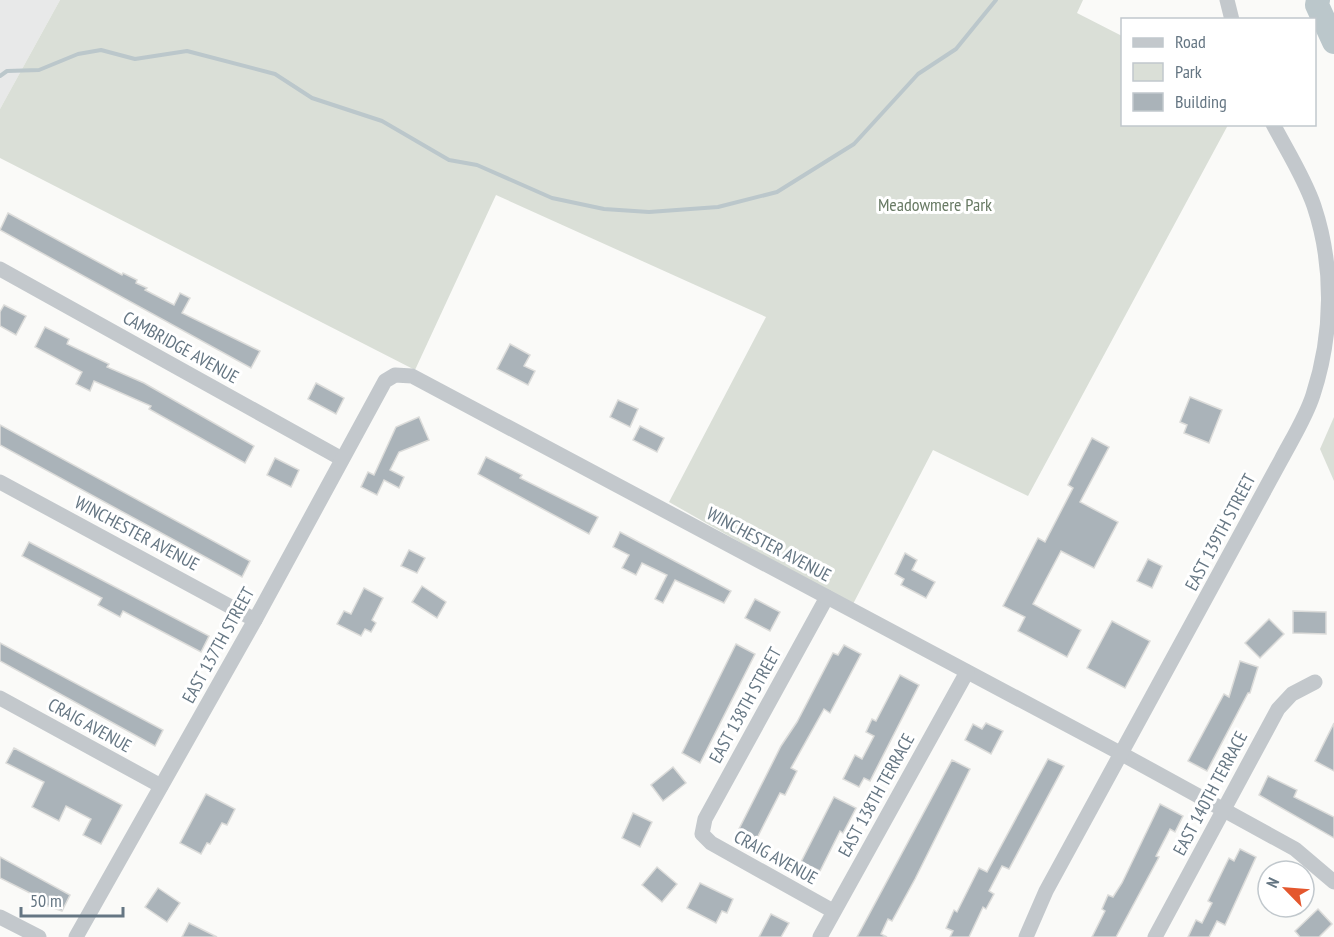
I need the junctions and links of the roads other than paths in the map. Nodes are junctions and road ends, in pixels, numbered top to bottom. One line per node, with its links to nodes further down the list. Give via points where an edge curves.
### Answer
1 (1227, 0): 2 (street)
2 (1232, 18)
3 (1274, 126): 13 (street, EAST 139TH STREET, via 1314,207 1324,250 1329,278 1322,361 1299,426)
4 (0, 269): 6 (street, CAMBRIDGE AVENUE)
5 (395, 375): 6 (street, EAST 137TH STREET, via 385,381); 8 (street, WINCHESTER AVENUE, via 412,376)
6 (342, 459): 9 (street, EAST 137TH STREET)
7 (0, 482): 9 (street, WINCHESTER AVENUE)
8 (827, 597): 10 (street, WINCHESTER AVENUE); 16 (street, EAST 138TH STREET, via 705,819)
9 (255, 620): 14 (street, EAST 137TH STREET)
10 (967, 672): 13 (street, WINCHESTER AVENUE); 18 (street, EAST 138TH TERRACE)
11 (1315, 682): 15 (street, EAST 140TH TERRACE, via 1292,694 1278,708)
12 (0, 698): 14 (street, CRAIG AVENUE)
13 (1122, 754): 15 (street, WINCHESTER AVENUE); 23 (street, EAST 139TH STREET, via 1046,891)
14 (161, 786): 21 (street, EAST 137TH STREET)
15 (1224, 810): 17 (street, WINCHESTER AVENUE, via 1295,849); 24 (street, EAST 140TH TERRACE)
16 (702, 834): 18 (street, CRAIG AVENUE, via 711,843)
17 (1334, 882)
18 (833, 911): 22 (street, EAST 138TH TERRACE)
19 (0, 917): 20 (street)
20 (39, 937)
21 (76, 937)
22 (820, 937)
23 (1026, 937)
24 (1155, 937)

